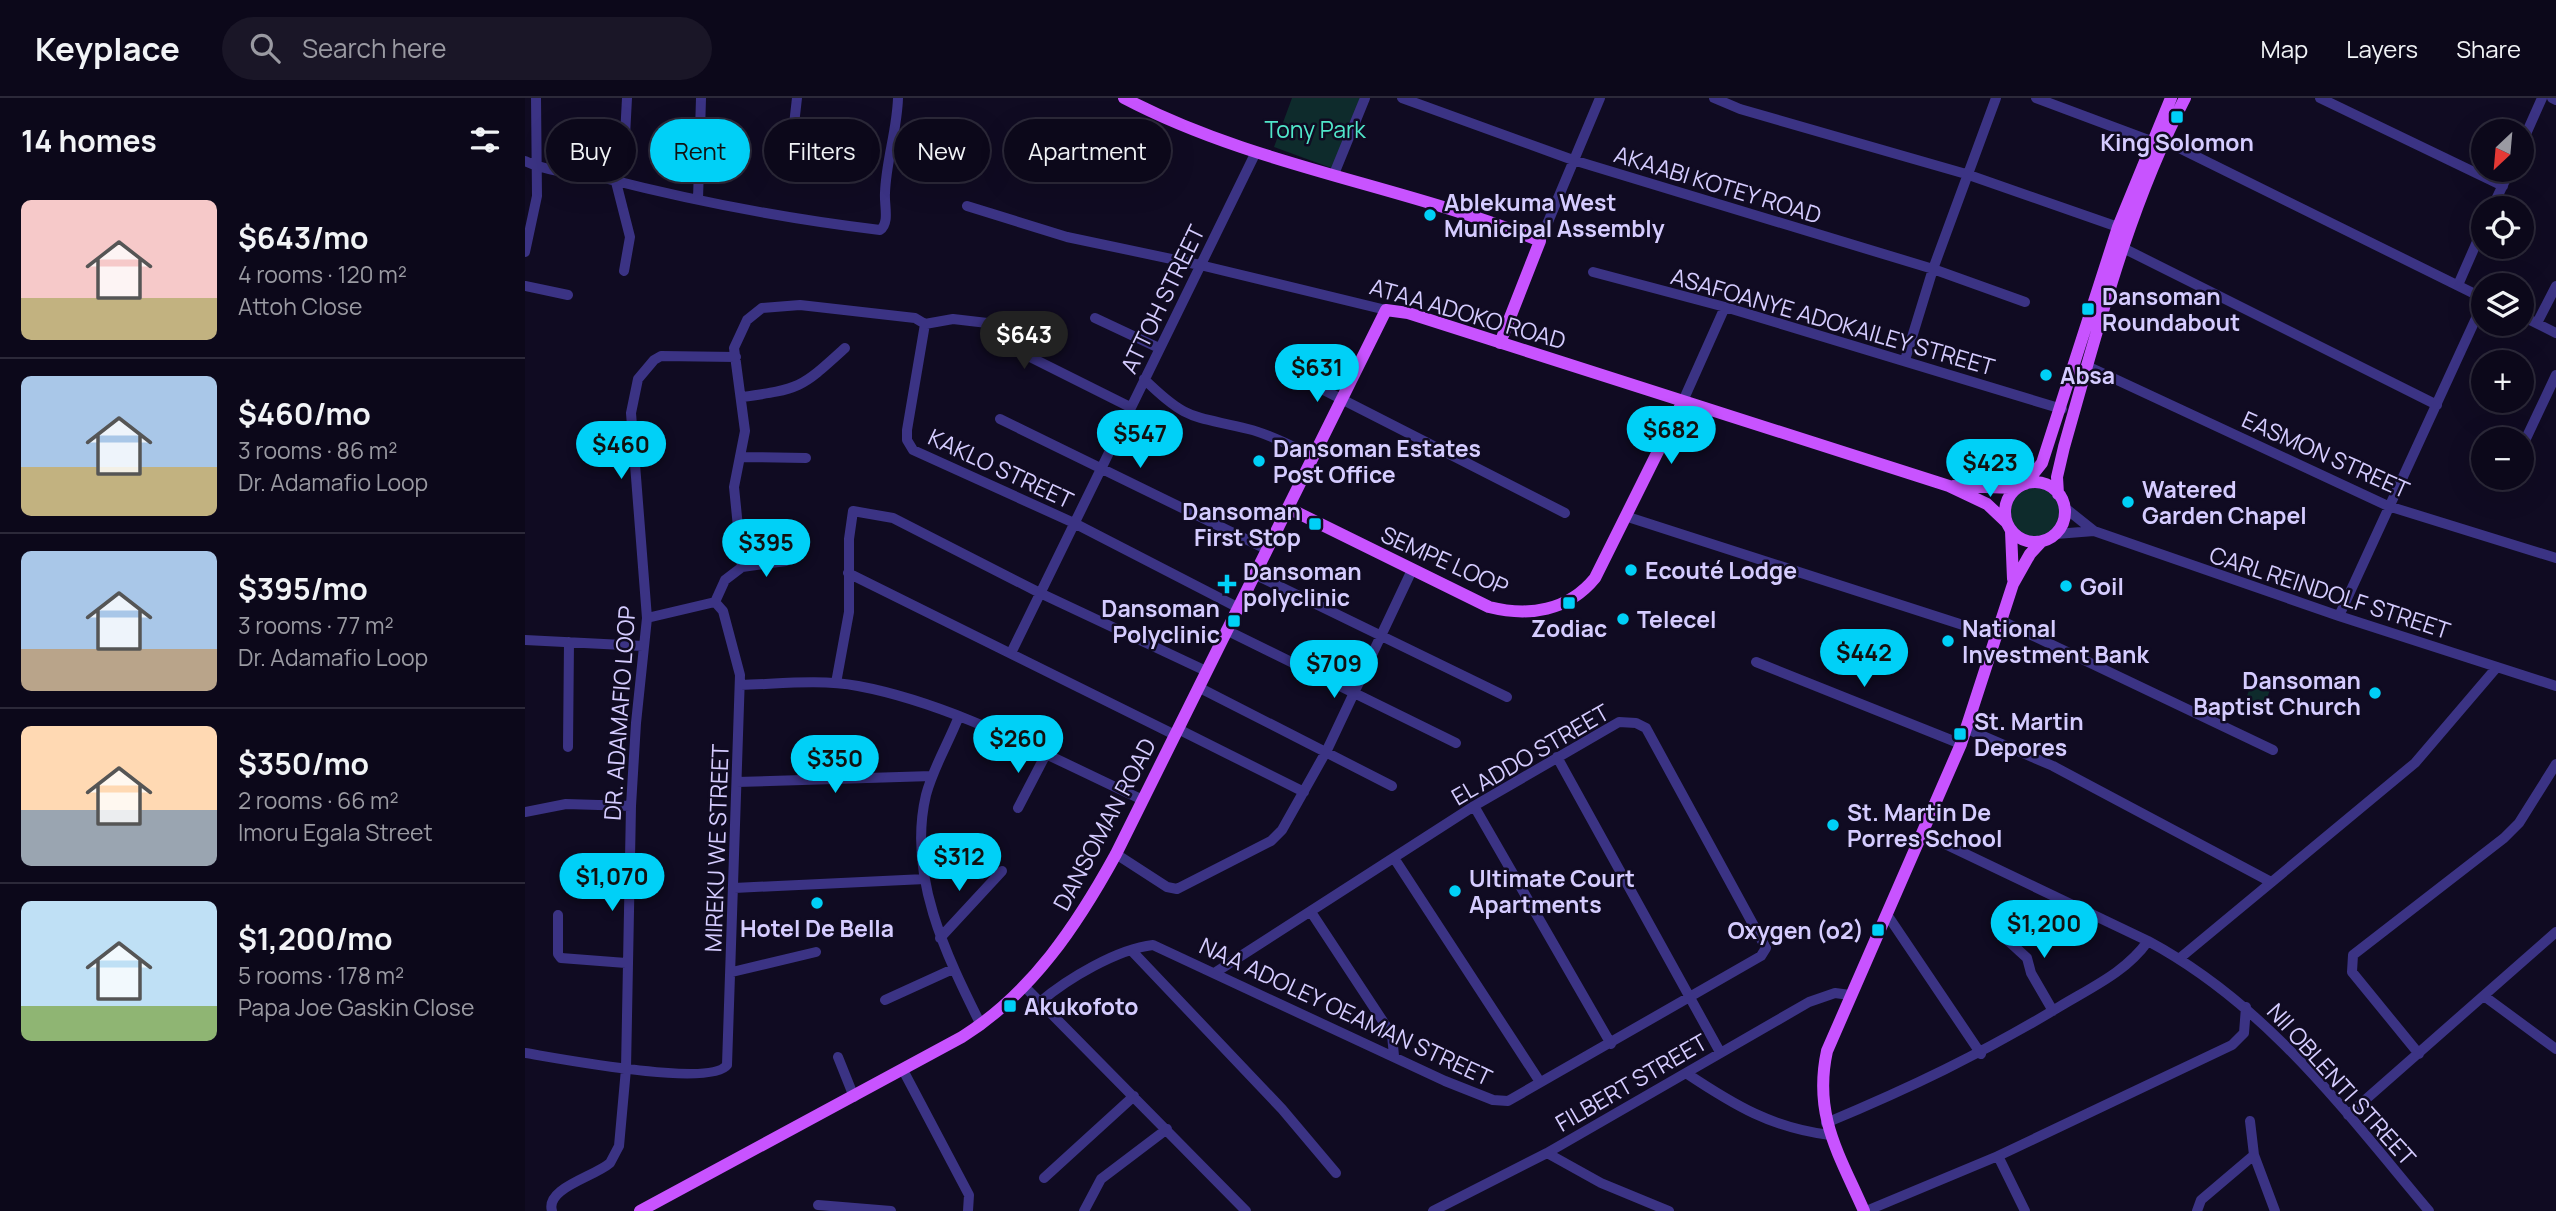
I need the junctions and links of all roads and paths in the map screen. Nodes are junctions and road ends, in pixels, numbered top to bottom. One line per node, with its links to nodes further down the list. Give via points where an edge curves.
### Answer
1 (536, 98): 26 (street)
2 (627, 98): 19 (street)
3 (701, 98): 34 (street)
4 (797, 98): 20 (street)
5 (898, 98): 34 (street, via 880,230)
6 (1124, 98): 18 (main road)
7 (1152, 98): 18 (street)
8 (1365, 98): 28 (street)
9 (1402, 98): 24 (street, AKAABI KOTEY ROAD)
10 (1600, 98): 24 (street)
11 (1713, 98): 29 (street)
12 (1996, 98): 29 (street)
13 (2036, 98): 22 (street)
14 (2171, 98): 22 (main road)
15 (2185, 98): 22 (main road)
16 (2320, 98): 32 (street)
17 (2542, 98): 21 (street)
18 (1141, 107): 23 (main road)
19 (626, 119)
20 (795, 119)
21 (2533, 119)
22 (2157, 140): 36 (main road); 38 (main road); 45 (street)
23 (1255, 153): 28 (main road); 41 (street, ATTOH STREET)
24 (1573, 160): 37 (street); 42 (street, AKAABI KOTEY ROAD)
25 (525, 161): 26 (street)
26 (537, 167): 27 (street); 39 (street, via 537,196)
27 (546, 169)
28 (1334, 174): 37 (main road, via 1489,220)
29 (1966, 174): 36 (street); 42 (street)
30 (616, 182): 34 (street); 43 (street, via 630,237)
31 (2505, 182): 32 (street)
32 (2503, 186): 33 (street)
33 (2498, 196)
34 (698, 199)
35 (967, 206): 41 (street, ATAA ADOKO ROAD, via 1066,237)
36 (2118, 227): 73 (main road)
37 (1540, 242): 59 (main road)
38 (2123, 248): 64 (main road); 71 (street)
39 (525, 252)
40 (2471, 256): 45 (street)
41 (1201, 265): 52 (street, ATAA ADOKO ROAD); 61 (street, ATTOH STREET)
42 (1933, 269): 50 (street, AKAABI KOTEY ROAD); 63 (street)
43 (625, 271)
44 (1593, 272): 51 (street, ASAFOANYE ADOKAILEY STREET)
45 (2458, 285): 48 (street)
46 (525, 286): 49 (street)
47 (2556, 286): 55 (street)
48 (2471, 292)
49 (568, 296)
50 (2025, 302)
51 (1725, 307): 63 (street, ASAFOANYE ADOKAILEY STREET); 70 (street)
52 (1386, 310): 59 (main road, ATAA ADOKO ROAD); 69 (main road, DANSOMAN ROAD)
53 (1095, 318): 61 (street)
54 (2534, 322): 55 (street)
55 (2537, 323): 58 (street)
56 (925, 324): 62 (street, via 915,318 845,309 772,306 747,320 734,344); 72 (street, via 954,319 996,324 1004,344); 88 (street, KAKLO STREET, via 907,430 913,450)
57 (2471, 330): 71 (street)
58 (2556, 333)
59 (1500, 343): 70 (main road, ATAA ADOKO ROAD)
60 (845, 348): 68 (street, via 807,383 787,391)
61 (1159, 348): 66 (street, ATTOH STREET)
62 (736, 357): 68 (street); 105 (street, DR. ADAMAFIO LOOP, via 661,356 645,369 633,394)
63 (1905, 360): 73 (street, ASAFOANYE ADOKAILEY STREET)
64 (2087, 366): 82 (main road, via 2058,470); 83 (street, EASMON STREET)
65 (2556, 375): 75 (street)
66 (1144, 379): 72 (street, ATTOH STREET); 76 (street, via 1188,415 1250,429)
67 (1308, 382): 69 (street)
68 (743, 397): 77 (street)
69 (1340, 399): 76 (main road, DANSOMAN ROAD); 86 (street)
70 (1683, 401): 80 (main road, ATAA ADOKO ROAD); 87 (main road, SEMPE LOOP)
71 (2437, 405): 83 (street)
72 (1130, 407): 79 (street, ATTOH STREET)
73 (2062, 409): 81 (main road, via 2042,463)
74 (1000, 419): 79 (street)
75 (2531, 427)
76 (1313, 456): 85 (main road, DANSOMAN ROAD)
77 (741, 457): 78 (street); 96 (street, via 734,487)
78 (806, 458)
79 (1101, 468): 88 (street, ATTOH STREET); 93 (street)
80 (1949, 486): 81 (main road, ATAA ADOKO ROAD); 89 (main road, ATAA ADOKO ROAD, via 1987,505)
81 (2021, 486): 82 (main road, via 2043,483); 89 (main road, via 2006,503)
82 (2058, 494): 84 (main road)
83 (2388, 506): 94 (street, EASMON STREET); 104 (street)
84 (2064, 507): 90 (street, CARL REINDOLF STREET); 91 (main road, via 2064,520)
85 (1288, 509): 93 (main road, DANSOMAN ROAD); 97 (main road, SEMPE LOOP)
86 (1565, 513)
87 (1628, 517): 97 (main road, SEMPE LOOP, via 1585,591 1539,612 1523,614 1489,607); 109 (street)
88 (1074, 523): 101 (street, ATTOH STREET); 103 (street, KAKLO STREET)
89 (2008, 527): 92 (main road, via 2027,542); 100 (main road)
90 (2094, 531): 91 (street, CARL REINDOLF STREET); 104 (street, CARL REINDOLF STREET)
91 (2056, 534): 92 (main road)
92 (2042, 541): 100 (main road)
93 (1266, 549): 99 (main road, DANSOMAN ROAD)
94 (2556, 558)
95 (786, 561): 96 (street)
96 (742, 568): 102 (street, via 725,580)
97 (1412, 570): 108 (street)
98 (848, 573): 101 (street, via 853,511 893,517); 113 (street); 117 (street, via 849,612)
99 (1254, 574): 103 (main road, DANSOMAN ROAD); 108 (street)
100 (2013, 584): 106 (main road)
101 (1039, 593): 113 (street, ATTOH STREET); 116 (street)
102 (715, 602): 105 (street); 118 (street, MIREKU WE STREET, via 723,611)
103 (1237, 607): 107 (main road, DANSOMAN ROAD)
104 (2339, 616): 115 (street, CARL REINDOLF STREET)
105 (647, 618): 112 (street, DR. ADAMAFIO LOOP)
106 (2002, 621): 109 (main road); 130 (street)
107 (1226, 630): 116 (main road, DANSOMAN ROAD); 121 (street)
108 (1381, 636): 121 (street); 122 (street)
109 (1997, 636): 124 (main road)
110 (525, 640): 111 (street)
111 (569, 642): 112 (street); 128 (street)
112 (643, 646): 139 (street, DR. ADAMAFIO LOOP)
113 (1012, 651): 125 (street)
114 (1756, 662): 127 (street)
115 (2497, 667): 119 (street, CARL REINDOLF STREET); 148 (street, via 2415,763)
116 (1206, 671): 120 (main road, DANSOMAN ROAD)
117 (836, 683): 118 (street); 123 (street, via 885,692)
118 (741, 685): 135 (street, MIREKU WE STREET)
119 (2556, 686)
120 (1200, 688): 125 (main road, DANSOMAN ROAD); 129 (street)
121 (1352, 692): 126 (street); 129 (street)
122 (1507, 697)
123 (959, 716): 131 (street); 134 (street)
124 (1967, 729): 127 (main road); 148 (street, via 2053,766)
125 (1177, 732): 137 (street); 138 (main road, DANSOMAN ROAD)
126 (1456, 743)
127 (1961, 744): 143 (main road)
128 (568, 747)
129 (1327, 750): 136 (street); 137 (street)
130 (2273, 750)
131 (1045, 756): 138 (street); 141 (street)
132 (1557, 757): 140 (street, EL ADDO STREET); 159 (street, EL ADDO STREET, via 1619,722 1646,728 1763,942 1766,948); 168 (street)
133 (2556, 764): 179 (street, via 2519,823 2504,838 2353,954 2352,972)
134 (932, 776): 135 (street); 147 (street, via 923,816)
135 (737, 782): 149 (street, MIREKU WE STREET)
136 (1392, 786)
137 (1304, 792): 144 (street, via 1271,841 1177,889)
138 (1143, 800): 144 (main road, DANSOMAN ROAD)
139 (631, 806): 142 (street, via 560,805); 161 (street, DR. ADAMAFIO LOOP)
140 (1474, 806): 145 (street, EL ADDO STREET); 174 (street)
141 (1018, 808)
142 (525, 812)
143 (1924, 834): 152 (main road); 156 (street, NII OBLENTI STREET)
144 (1116, 854): 165 (main road, DANSOMAN ROAD, via 1079,920)
145 (1394, 858): 150 (street, EL ADDO STREET); 185 (street)
146 (1002, 871): 155 (street)
147 (925, 879): 149 (street); 155 (street)
148 (2271, 882): 160 (street)
149 (734, 888): 163 (street, MIREKU WE STREET)
150 (1311, 912): 164 (street, EL ADDO STREET); 180 (street, via 1392,1035)
151 (558, 915): 161 (street, via 561,958)
152 (1888, 916): 166 (main road); 178 (street)
153 (2556, 932): 167 (street)
154 (2003, 936): 172 (street, via 2028,958 2031,973)
155 (940, 938): 162 (street)
156 (2148, 940): 160 (street, NII OBLENTI STREET); 172 (street, via 2126,967)
157 (1132, 950): 164 (street, NAA ADOLEY OEAMAN STREET, via 1161,946); 170 (street, via 1071,979); 195 (street)
158 (816, 952): 163 (street)
159 (1761, 956): 168 (street, NAA ADOLEY OEAMAN STREET)
160 (2180, 958): 171 (street, NII OBLENTI STREET)
161 (626, 963): 182 (street, DR. ADAMAFIO LOOP)
162 (953, 970): 169 (street); 173 (street)
163 (732, 972): 182 (street, MIREKU WE STREET, via 728,1059 723,1070 699,1074)
164 (1216, 972): 180 (street, NAA ADOLEY OEAMAN STREET)
165 (1024, 986): 170 (street); 173 (main road, DANSOMAN ROAD)
166 (1850, 995): 176 (street, FILBERT STREET, via 1822,996); 191 (main road, via 1821,1078)
167 (2484, 996): 175 (street); 179 (street)
168 (1688, 998): 174 (street, NAA ADOLEY OEAMAN STREET); 176 (street)
169 (885, 1000)
170 (1040, 1002): 186 (street)
171 (2246, 1007): 188 (street, NII OBLENTI STREET, via 2293,1051); 194 (street, via 2245,1033 2232,1045)
172 (2053, 1011): 178 (street)
173 (981, 1025): 183 (main road, DANSOMAN ROAD)
174 (1611, 1044): 185 (street, NAA ADOLEY OEAMAN STREET)
175 (2556, 1049)
176 (1720, 1052): 184 (street, FILBERT STREET)
177 (525, 1053): 182 (street)
178 (1981, 1054): 191 (street)
179 (2420, 1054): 188 (street)
180 (1394, 1056): 185 (street, NAA ADOLEY OEAMAN STREET, via 1493,1100 1508,1101)
181 (838, 1057): 187 (street)
182 (626, 1069): 198 (street, DR. ADAMAFIO LOOP, via 615,1155 604,1168 555,1193)
183 (903, 1070): 187 (main road, DANSOMAN ROAD); 201 (street, via 968,1195)
184 (1686, 1073): 191 (street, via 1770,1122 1795,1131); 192 (street, FILBERT STREET)
185 (1540, 1082)
186 (1134, 1096): 190 (street); 196 (street)
187 (855, 1097): 199 (main road, DANSOMAN ROAD)
188 (2348, 1115): 210 (street, NII OBLENTI STREET)
189 (2250, 1121): 193 (street)
190 (1167, 1129): 202 (street, via 1101,1178); 203 (street)
191 (1828, 1129): 206 (main road)
192 (1547, 1153): 204 (street, FILBERT STREET); 205 (street, via 1601,1183)
193 (2255, 1154): 208 (street, via 2201,1200); 209 (street)
194 (1998, 1156): 206 (street); 207 (street)
195 (1336, 1173)
196 (1044, 1178)
197 (818, 1205): 200 (street)
198 (552, 1211)
199 (640, 1211)
200 (891, 1211)
201 (968, 1211)
202 (1084, 1211)
203 (1247, 1211)
204 (1433, 1211)
205 (1669, 1211)
206 (1865, 1211)
207 (2025, 1211)
208 (2197, 1211)
209 (2275, 1211)
210 (2429, 1211)

